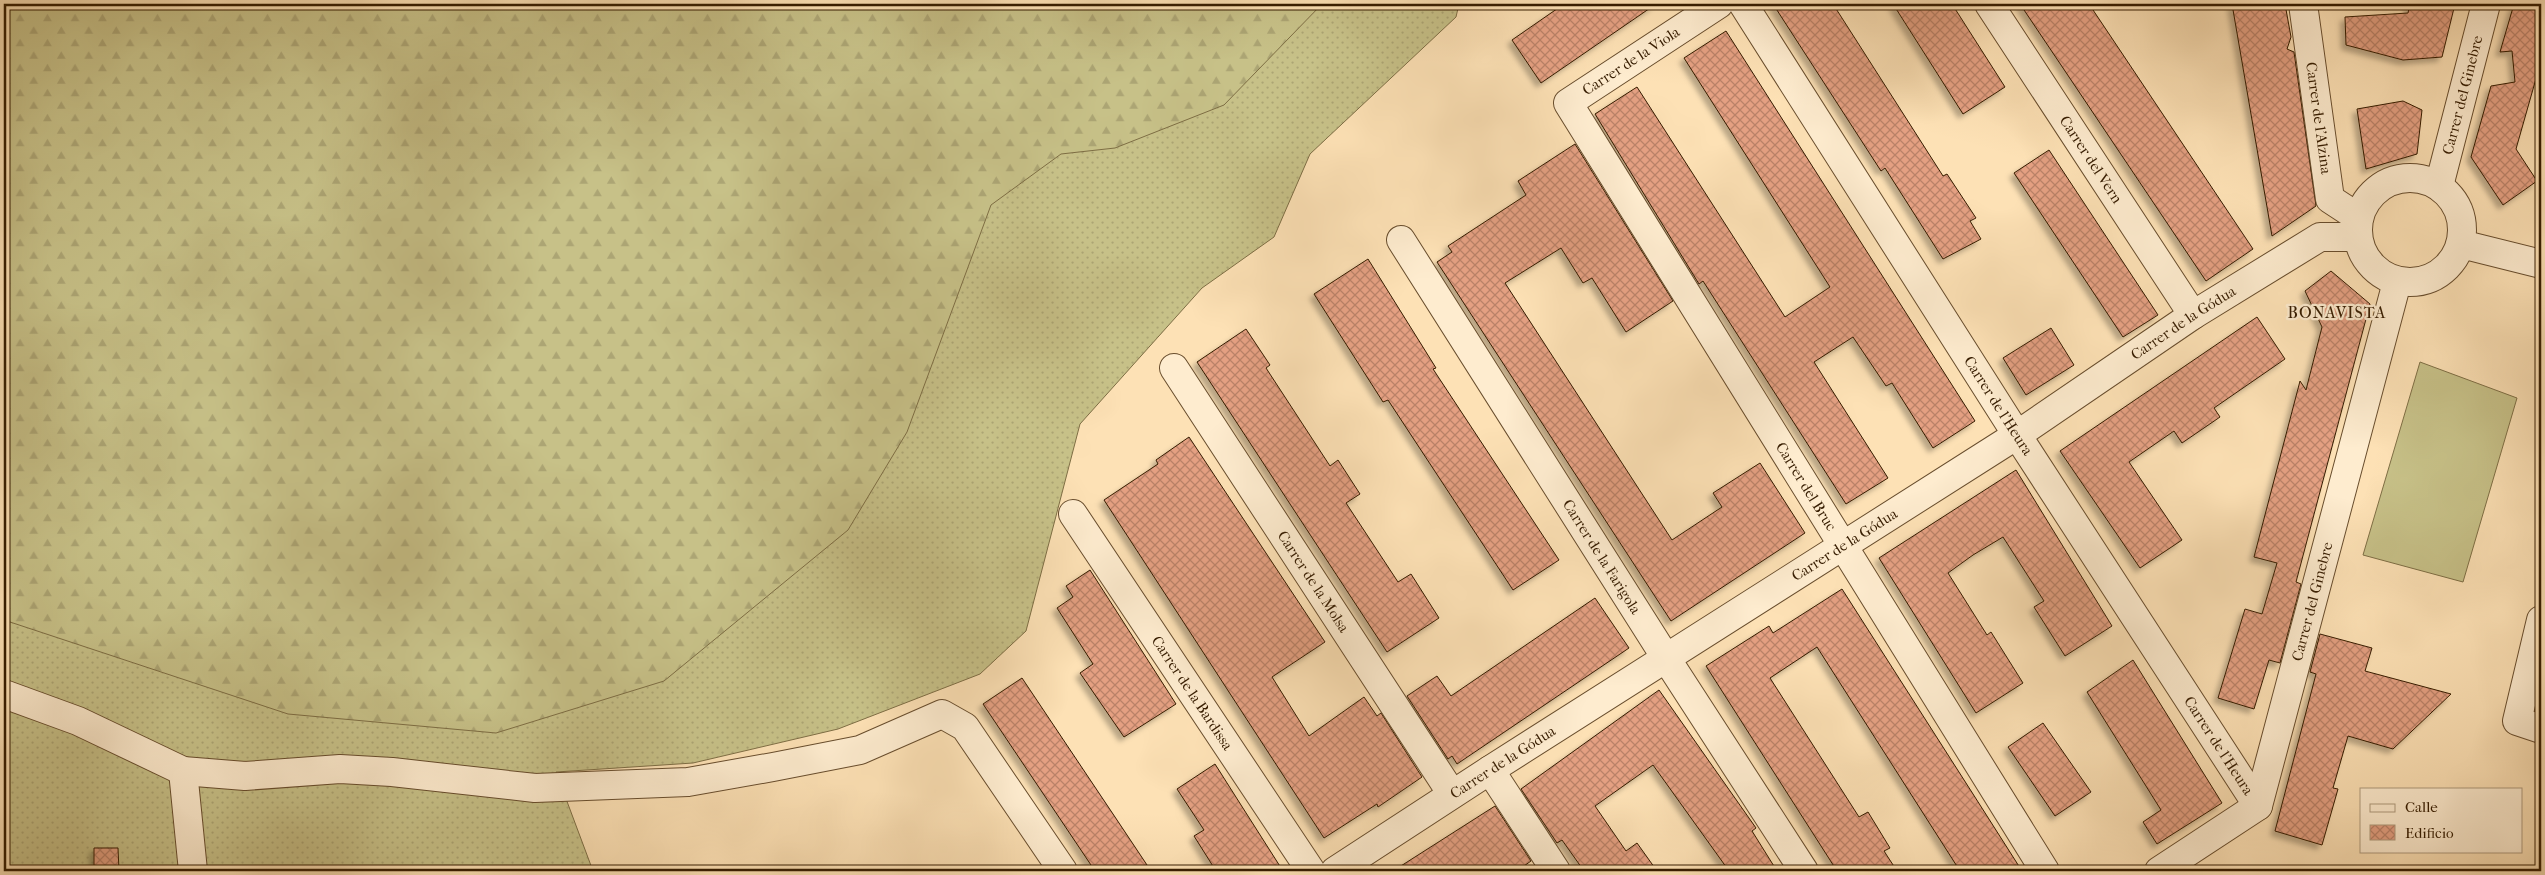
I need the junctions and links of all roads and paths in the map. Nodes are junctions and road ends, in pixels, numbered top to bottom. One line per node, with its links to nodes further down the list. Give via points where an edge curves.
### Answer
1 (1719, 4): 6 (street, Carrer de la Viola)
2 (1743, 4): 15 (street, Carrer de l'Heura)
3 (1988, 4): 13 (street, Carrer del Vern)
4 (2304, 4): 8 (street, Carrer de l'Alzina, via 2330,198)
5 (2486, 4): 7 (street, Carrer del Ginebre)
6 (1568, 103): 17 (street, Carrer del Bruc)
7 (2439, 186): 8 (street, via 2416,178 2391,181 2370,196); 10 (street, via 2455,201 2463,222)
8 (2358, 228): 12 (street, via 2371,266); 13 (street, Carrer de la Gódua, via 2320,237)
9 (1401, 240): 19 (street, Carrer de la Farigola)
10 (2461, 244): 11 (street); 12 (street, via 2448,268 2424,282)
11 (2541, 264)
12 (2397, 282): 25 (street, Carrer del Ginebre)
13 (2193, 315): 15 (street, Carrer de la Gódua)
14 (1174, 368): 24 (street, Carrer de la Molsa)
15 (2017, 435): 17 (street, Carrer de la Gódua); 25 (street, Carrer de l'Heura)
16 (1073, 514): 28 (street, Carrer de la Bardissa)
17 (1842, 545): 19 (street, Carrer de la Gódua); 32 (street, Carrer del Bruc)
18 (2541, 620): 21 (street, via 2517,721)
19 (1666, 658): 22 (street, Carrer de la Gódua); 31 (street, Carrer de la Farigola)
20 (4, 694): 23 (street, via 78,722)
21 (2541, 729)
22 (1490, 770): 24 (street, Carrer de la Gódua); 30 (street)
23 (183, 771): 26 (street); 27 (street, via 245,776 340,769 535,788 688,782 860,750 942,714 965,727)
24 (1452, 794): 29 (street, Carrer de la Gódua)
25 (2258, 806): 33 (street)
26 (192, 871)
27 (1063, 871)
28 (1311, 871)
29 (1335, 871)
30 (1556, 871)
31 (1804, 871)
32 (2046, 871)
33 (2159, 871)

